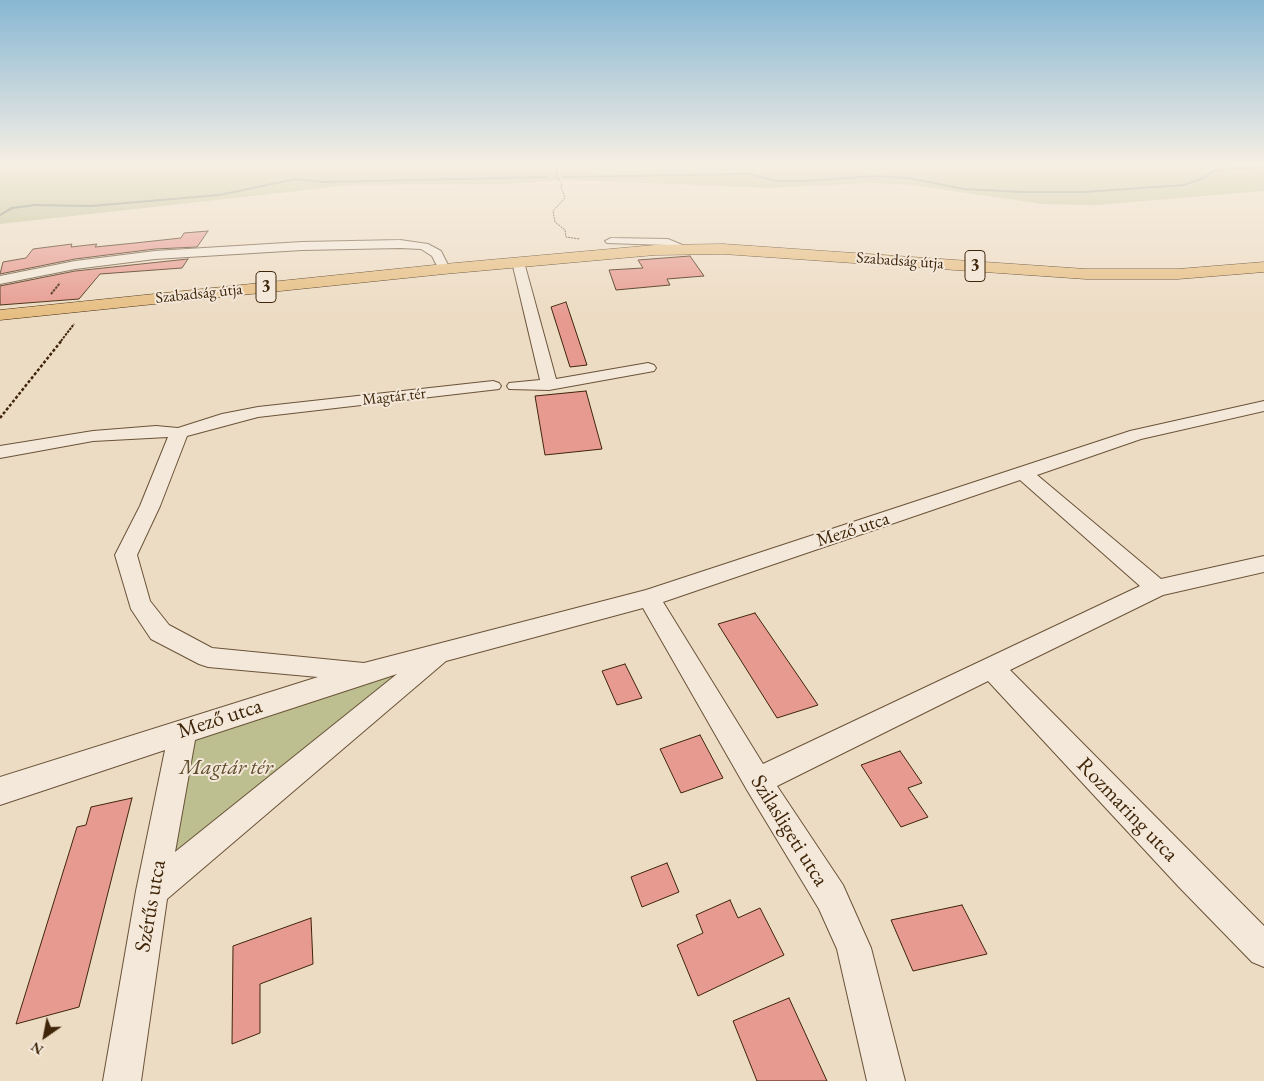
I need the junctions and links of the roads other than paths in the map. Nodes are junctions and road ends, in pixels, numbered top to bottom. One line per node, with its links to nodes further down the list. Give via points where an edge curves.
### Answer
1 (611, 241): 2 (street, Szabadság útja, via 668,242)
2 (686, 249): 3 (main road, Szabadság útja / 3); 4 (main road, Szabadság útja / 3, via 1086,274 1178,274)
3 (518, 262): 5 (main road, Szabadság útja / 3); 9 (street)
4 (1264, 268)
5 (444, 269): 6 (street, via 432,250 400,244 202,251 76,265); 7 (main road, Szabadság útja / 3)
6 (0, 280)
7 (0, 315)
8 (648, 368): 9 (street)
9 (549, 385): 11 (street)
10 (493, 386): 13 (street, Magtár tér, via 258,412)
11 (515, 386)
12 (1264, 406): 15 (street, Mező utca, via 1136,435)
13 (179, 433): 14 (street, Magtár tér, via 156,431 93,436); 21 (street, via 126,555 139,603 160,632 208,657)
14 (0, 452)
15 (1024, 473): 17 (street); 18 (street, Mező utca)
16 (1264, 564): 17 (street)
17 (1157, 588): 20 (street)
18 (649, 598): 19 (street, Mező utca); 23 (street, Szilasligeti utca)
19 (441, 653): 21 (street, Mező utca); 25 (street, Mező utca)
20 (992, 668): 23 (street); 26 (street, Rozmaring utca)
21 (368, 672): 22 (street, Mező utca)
22 (183, 731): 24 (street, Mező utca); 25 (street, Szérűs utca)
23 (757, 781): 28 (street, Szilasligeti utca, via 831,897 854,948)
24 (0, 791)
25 (152, 890): 27 (street, Szérűs utca)
26 (1264, 950)
27 (122, 1081)
28 (886, 1081)

